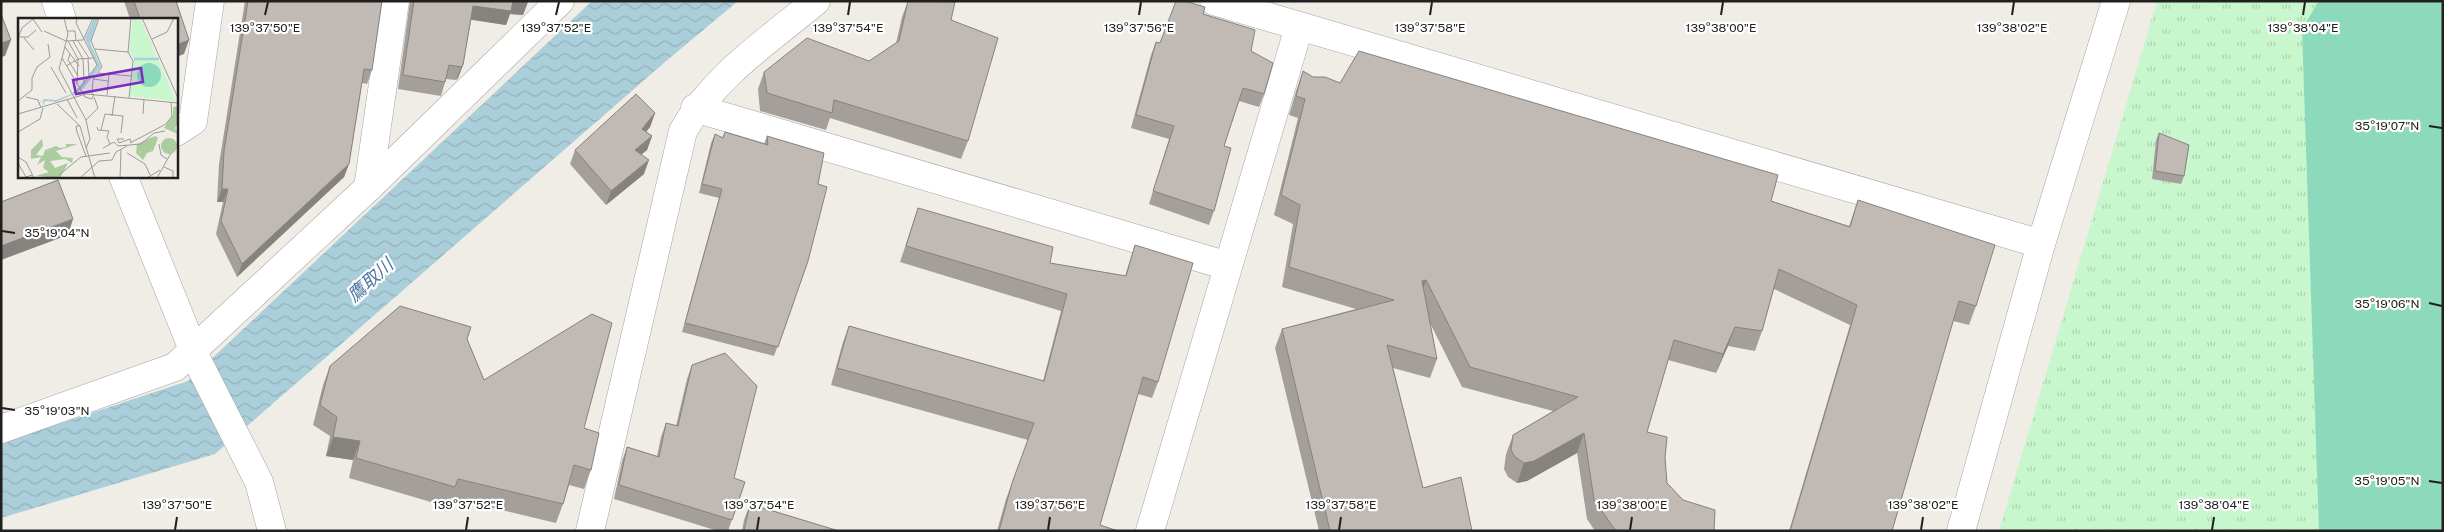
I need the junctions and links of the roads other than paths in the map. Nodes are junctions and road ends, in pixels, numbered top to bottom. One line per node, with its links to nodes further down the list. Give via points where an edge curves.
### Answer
1 (56, 1): 8 (street)
2 (210, 1): 11 (street, via 194,121)
3 (394, 1): 13 (street)
4 (560, 1): 13 (street)
5 (816, 1): 10 (street, via 723,79)
6 (1214, 1): 9 (street)
7 (2116, 1): 14 (street)
8 (62, 18)
9 (1299, 27): 14 (street); 15 (street)
10 (696, 108): 15 (street); 19 (street, via 683,131)
11 (178, 131)
12 (124, 178): 16 (street)
13 (368, 188): 16 (street)
14 (2041, 244): 21 (street)
15 (1228, 266): 20 (street)
16 (196, 357): 17 (street); 18 (street, via 259,482)
17 (1, 428)
18 (272, 531)
19 (590, 531)
20 (1150, 531)
21 (1961, 531)

